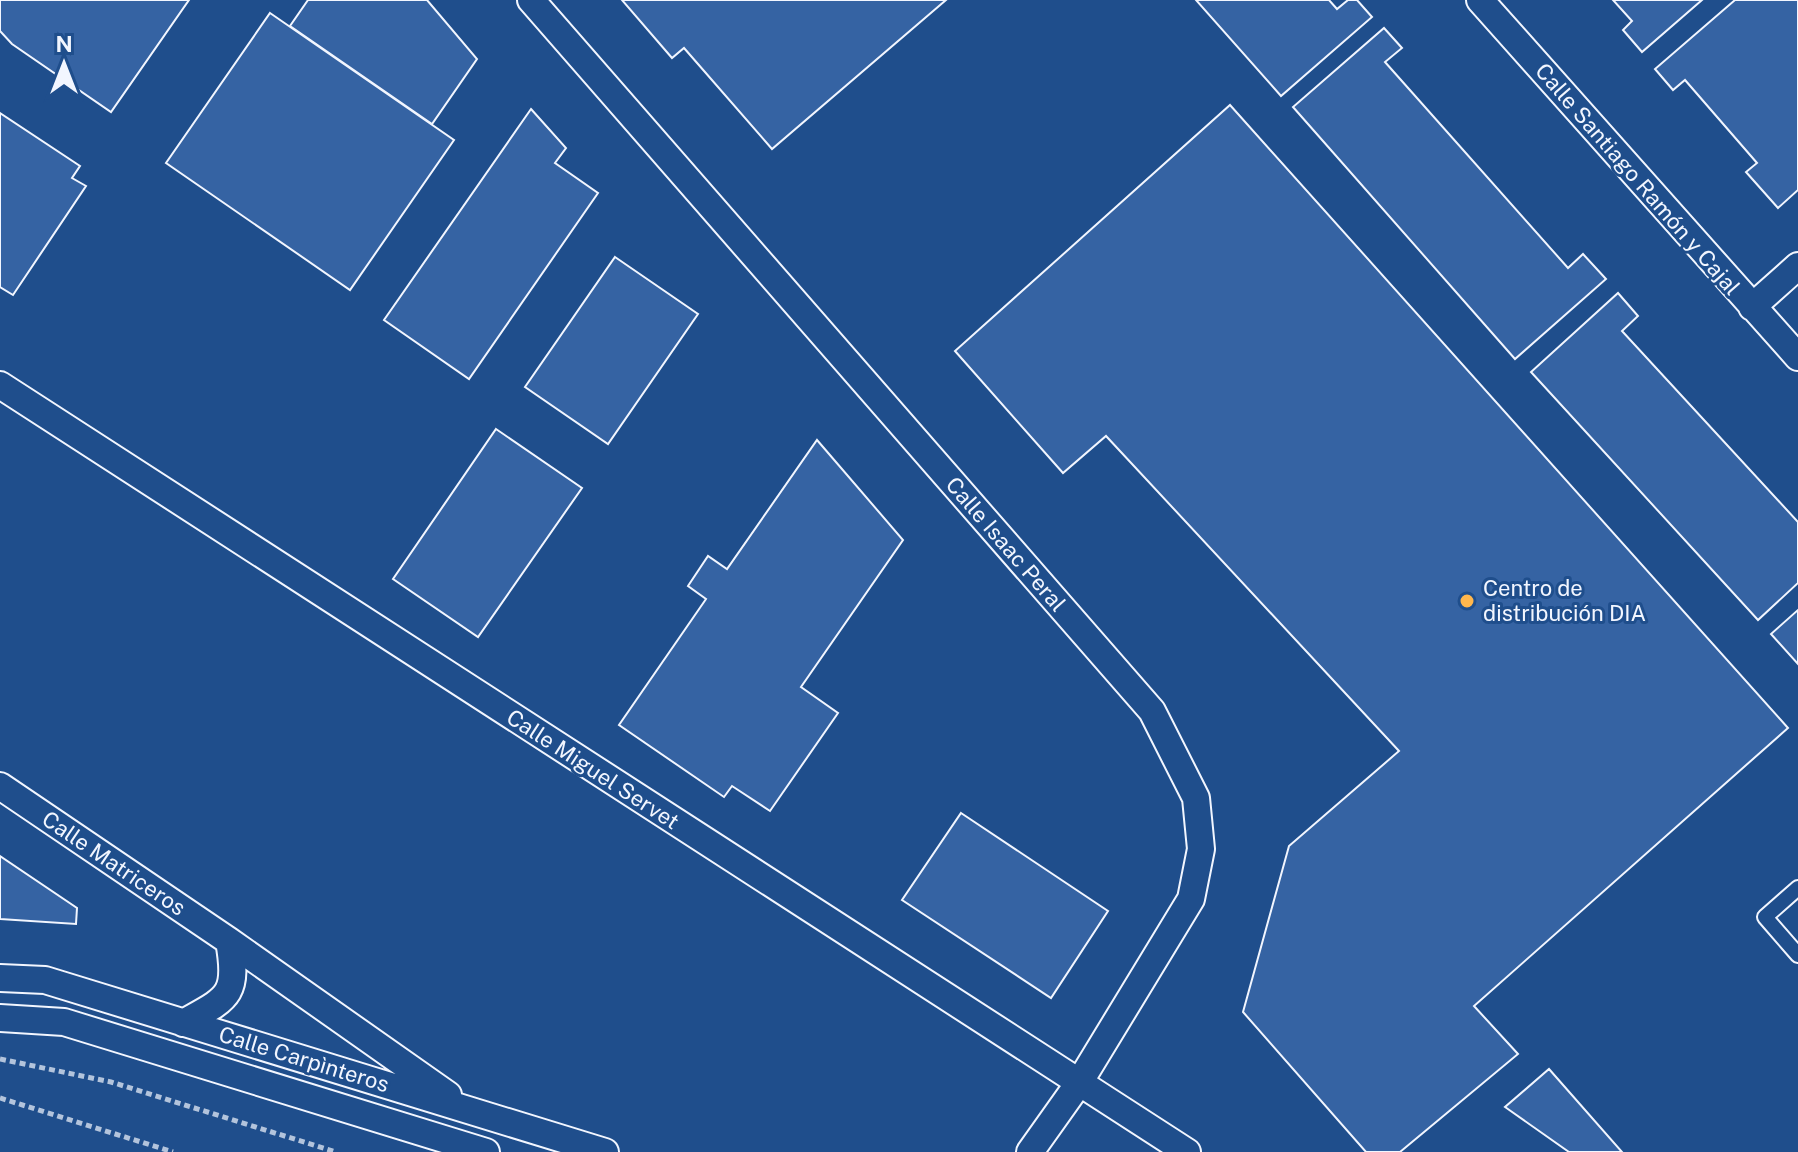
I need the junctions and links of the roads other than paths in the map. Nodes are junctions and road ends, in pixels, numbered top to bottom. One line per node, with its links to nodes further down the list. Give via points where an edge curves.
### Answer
1 (531, 0): 14 (street, Calle Isaac Peral, via 1152,711 1190,785 1201,849 1191,899)
2 (1480, 0): 4 (street, Calle Santiago Ramón y Cajal)
3 (1798, 266): 4 (street)
4 (1752, 307): 5 (street, Calle Santiago Ramón y Cajal)
5 (1798, 357)
6 (0, 385): 14 (street, Calle Miguel Servet)
7 (0, 786): 9 (street, Calle Matriceros)
8 (1798, 888): 10 (lane, via 1765,917)
9 (229, 941): 13 (street, via 231,986 222,1001); 15 (street, Calle Matriceros)
10 (1798, 955)
11 (0, 978): 13 (street, Calle Carpìnteros, via 45,980)
12 (0, 1018): 16 (street, Calle Carpìnteros, via 64,1022)
13 (183, 1023): 15 (street, Calle Carpìnteros)
14 (1079, 1083): 18 (street, Calle Isaac Peral); 19 (street, Calle Miguel Servet)
15 (467, 1109): 17 (street, Calle Carpìnteros)
16 (486, 1152)
17 (605, 1152)
18 (1030, 1152)
19 (1187, 1152)

